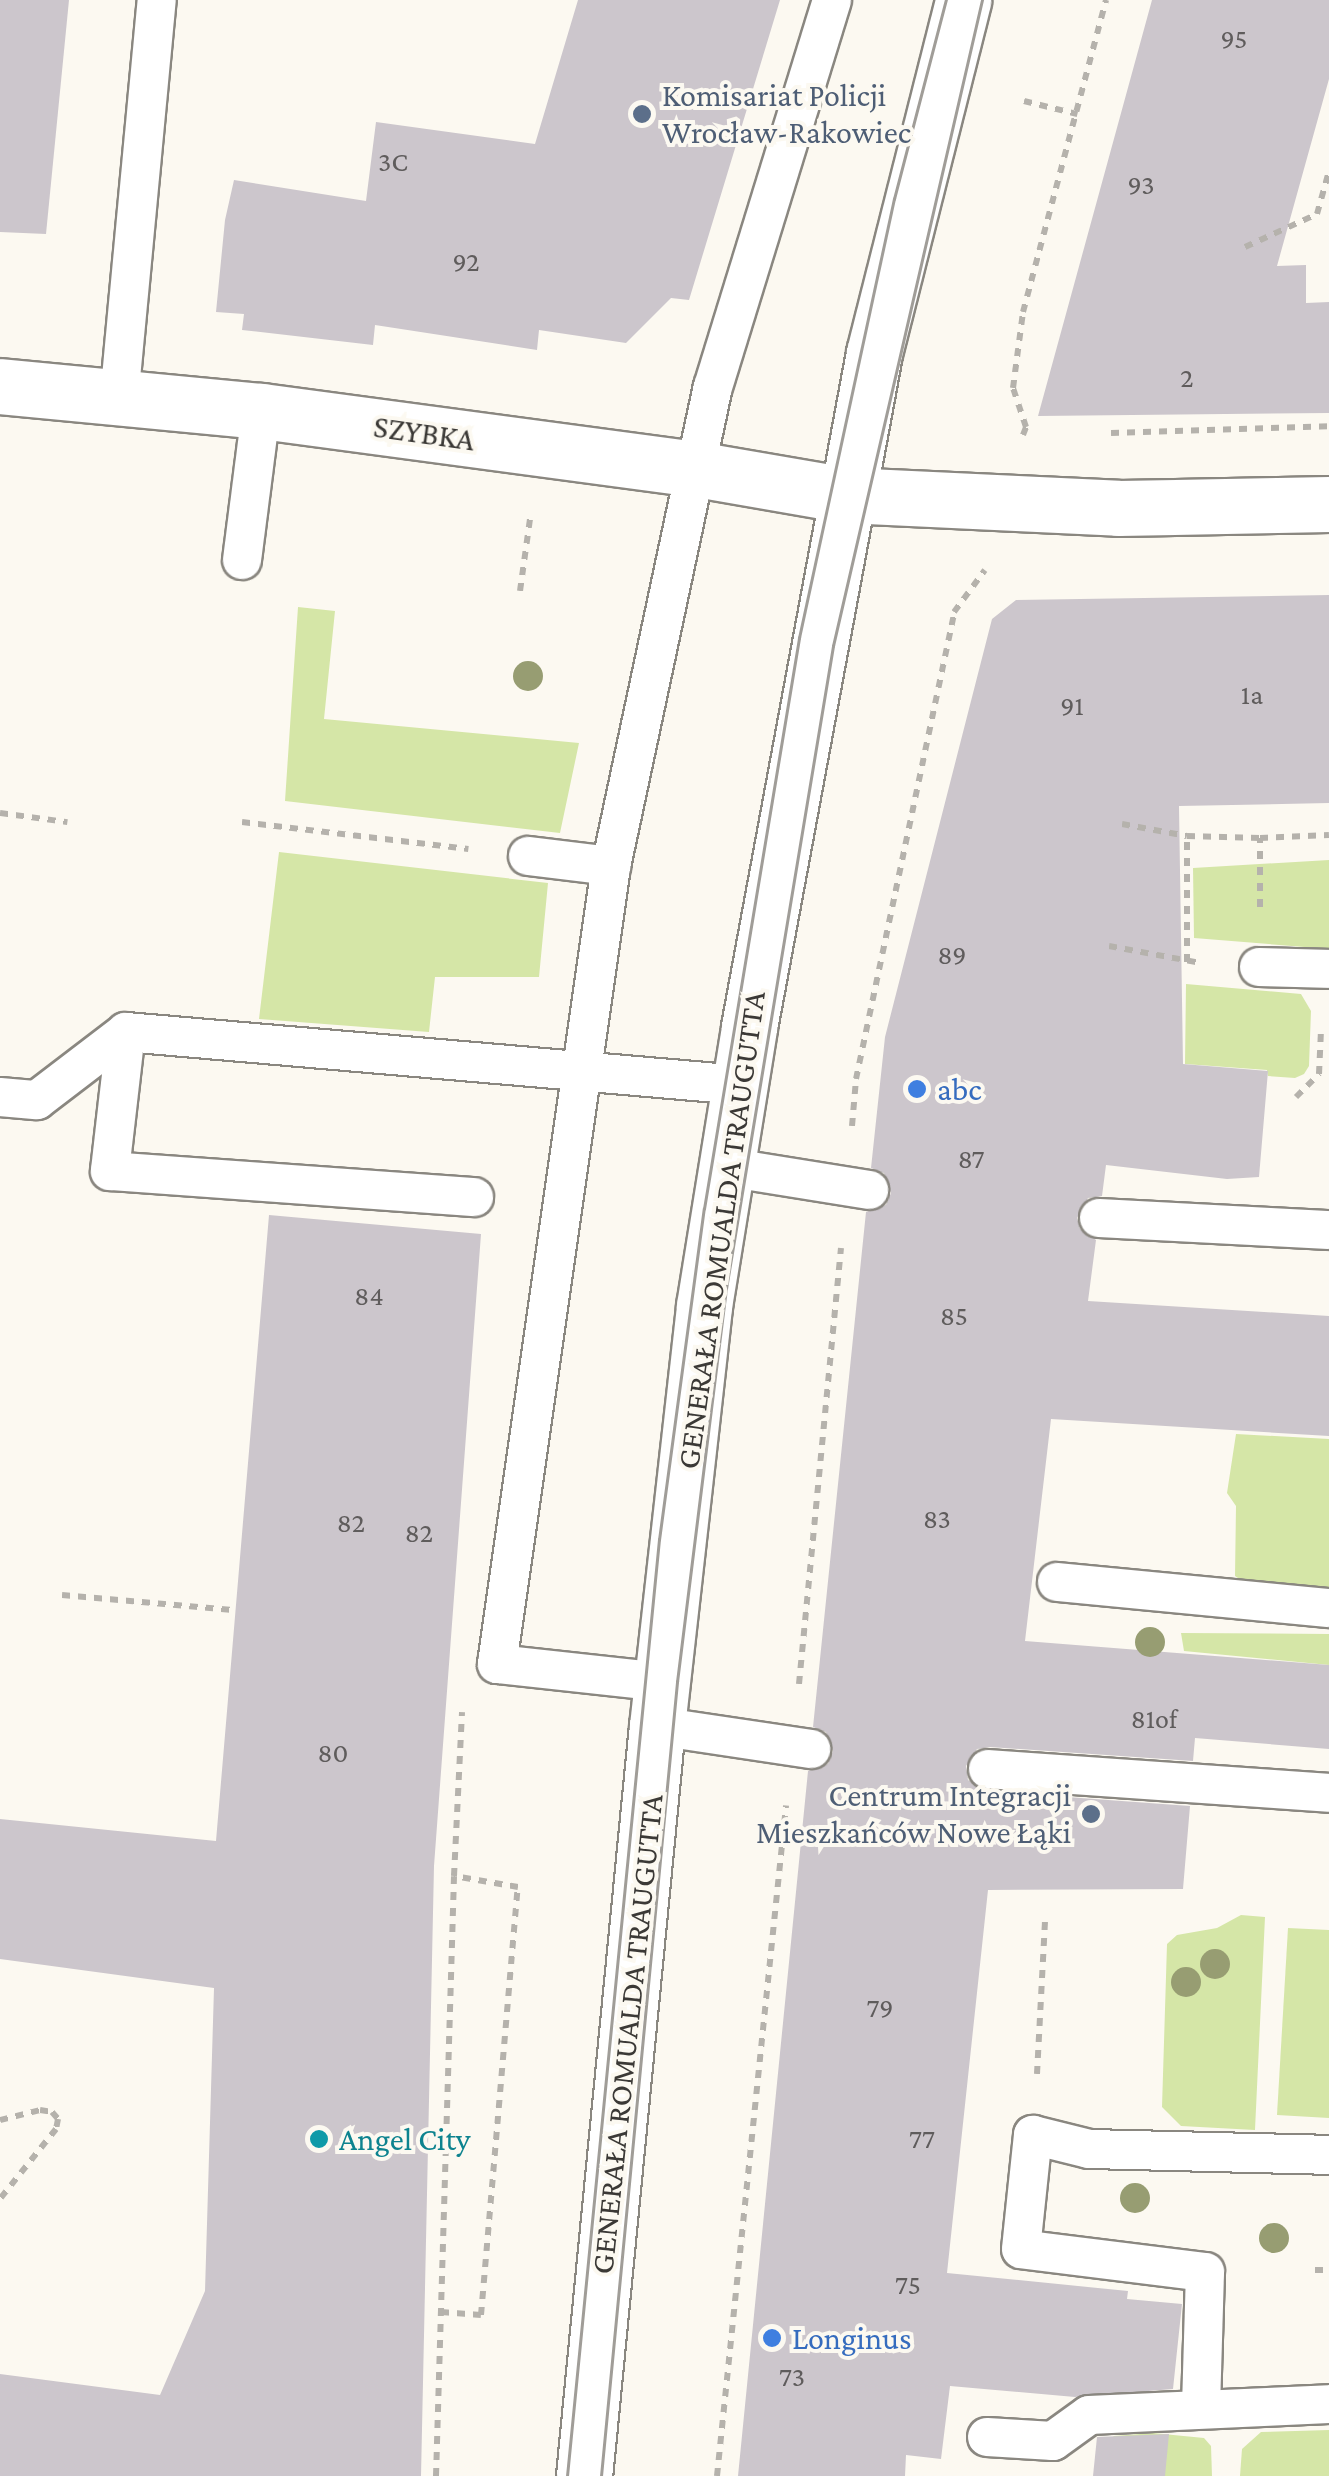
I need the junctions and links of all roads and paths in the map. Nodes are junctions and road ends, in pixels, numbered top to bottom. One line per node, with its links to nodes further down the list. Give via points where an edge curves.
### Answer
1 (158, 0): 10 (lane)
2 (832, 0): 15 (lane, via 713,387)
3 (963, 0): 16 (main road, GENERAŁA ROMUALDA TRAUGUTTA, via 874,353)
4 (1106, 0): 6 (path)
5 (1024, 101): 6 (path)
6 (1077, 114): 13 (path, via 1023,312 1013,388 1026,427)
7 (1329, 171): 8 (path, via 1317,214)
8 (1245, 247)
9 (0, 386): 10 (main road, SZYBKA)
10 (119, 399): 11 (main road, SZYBKA)
11 (261, 411): 15 (main road, SZYBKA); 18 (lane)
12 (1329, 426): 14 (path)
13 (1042, 430)
14 (1105, 435)
15 (696, 469): 16 (main road, SZYBKA); 28 (lane)
16 (846, 494): 17 (main road, SZYBKA, via 1118,508); 35 (main road, GENERAŁA ROMUALDA TRAUGUTTA)
17 (1329, 504)
18 (242, 560)
19 (983, 576): 39 (path, via 954,612 920,760 856,1079)
20 (0, 813): 21 (path)
21 (67, 822)
22 (242, 822): 27 (path)
23 (1122, 824): 25 (path)
24 (1329, 835): 26 (path)
25 (1187, 836): 26 (path); 30 (path)
26 (1260, 838): 31 (path)
27 (528, 856): 28 (lane)
28 (612, 866): 34 (lane)
29 (1110, 946): 30 (path)
30 (1186, 962): 31 (path)
31 (1259, 967): 32 (lane)
32 (1326, 969): 37 (path, via 1319,1074)
33 (126, 1032): 34 (lane); 36 (lane, via 37,1100); 40 (lane, via 110,1171)
34 (580, 1068): 35 (lane); 47 (lane, via 497,1664)
35 (740, 1085): 38 (main road, GENERAŁA ROMUALDA TRAUGUTTA)
36 (0, 1097)
37 (1296, 1097)
38 (726, 1166): 39 (lane); 47 (main road, GENERAŁA ROMUALDA TRAUGUTTA)
39 (858, 1187): 48 (path)
40 (474, 1197)
41 (1099, 1218): 42 (lane)
42 (1329, 1230)
43 (1057, 1582): 45 (lane)
44 (62, 1595): 46 (path)
45 (1329, 1608)
46 (235, 1610)
47 (660, 1704): 48 (lane); 65 (main road, GENERAŁA ROMUALDA TRAUGUTTA)
48 (801, 1748): 66 (path)
49 (988, 1770): 50 (lane)
50 (1329, 1793)
51 (454, 1876): 60 (path)
52 (518, 1888): 60 (path, via 480,2315)
53 (1045, 1919): 55 (path)
54 (0, 2120): 57 (path, via 40,2110 58,2120)
55 (1033, 2135): 56 (lane, via 1089,2149); 62 (lane, via 1021,2249 1205,2272)
56 (1329, 2155)
57 (0, 2198)
58 (1315, 2270): 59 (path)
59 (1329, 2270)
60 (441, 2312): 64 (path)
61 (1329, 2404): 62 (lane)
62 (1201, 2407): 63 (lane, via 1089,2414 1053,2441)
63 (987, 2437)
64 (436, 2476)
65 (584, 2476)
66 (718, 2476)

